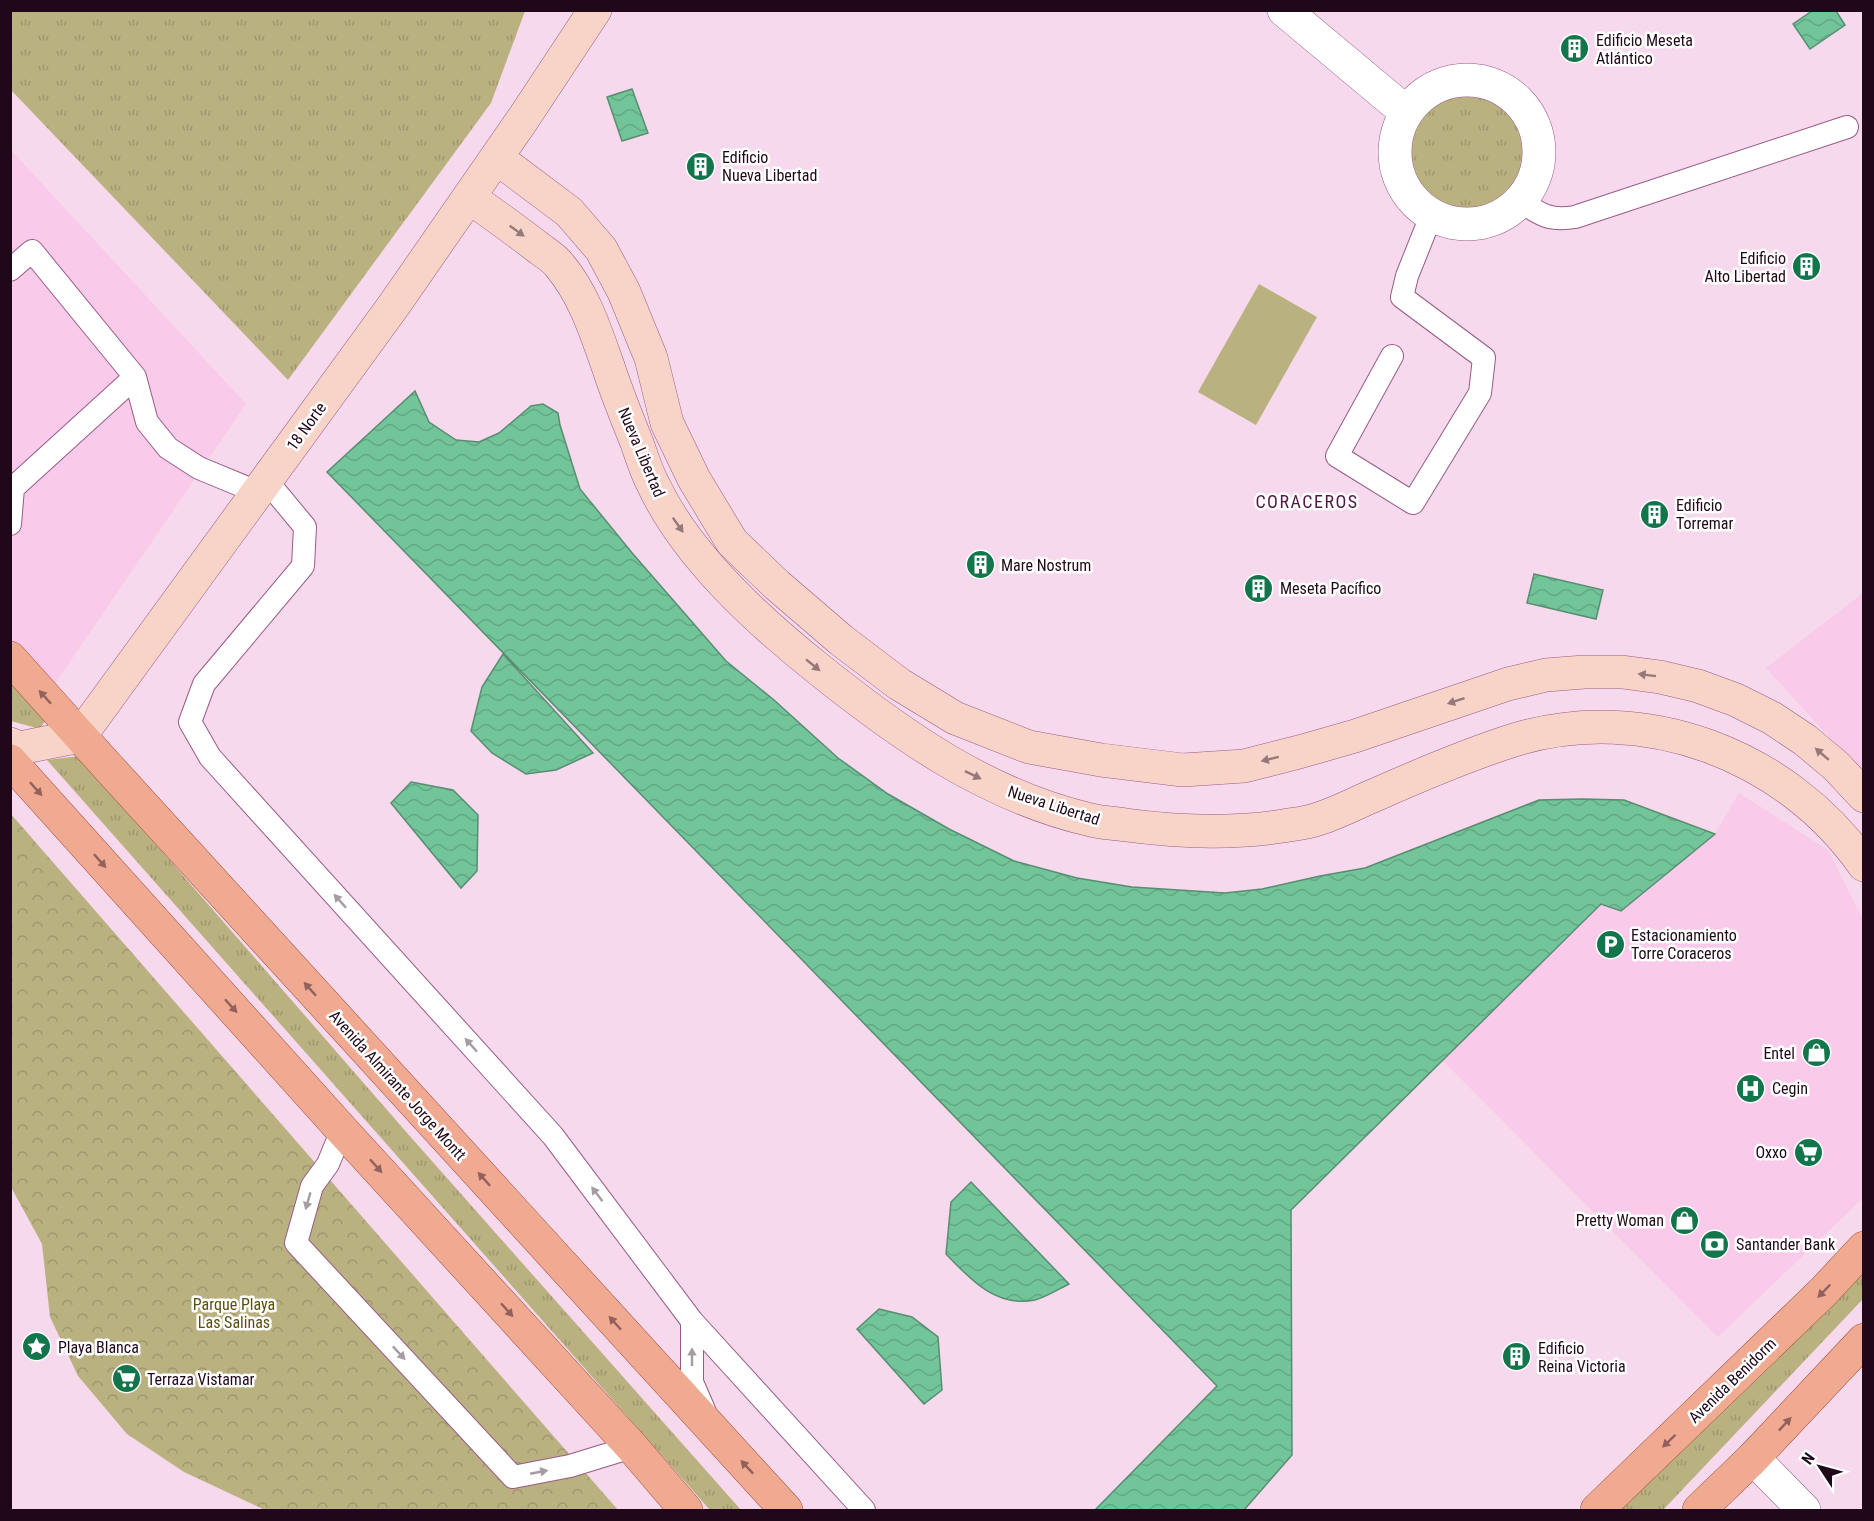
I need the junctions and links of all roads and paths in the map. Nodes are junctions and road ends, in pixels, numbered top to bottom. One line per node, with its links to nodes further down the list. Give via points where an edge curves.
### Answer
1 (581, 10): 4 (street, 18 Norte)
2 (595, 10): 4 (street, 18 Norte)
3 (1289, 12): 5 (street)
4 (567, 54): 7 (street, 18 Norte)
5 (1406, 112): 9 (street, via 1419,96 1455,80 1495,84 1512,94 1535,126 1539,146 1532,184); 10 (street, via 1396,134 1397,173 1413,201)
6 (1847, 127): 9 (lane, via 1575,217 1543,217)
7 (497, 158): 8 (street, 18 Norte); 21 (street, Nueva Libertad, one-way to 7, via 1836,766 1772,718 1698,686 1622,672 1546,675 1508,684 1355,736 1244,766 1183,770 1101,760 1029,747 955,718 899,684 841,640 732,542 694,479 667,423 651,358 601,249 569,212)
8 (469, 197): 15 (street, 18 Norte); 22 (street, Nueva Libertad, one-way to 22, via 559,264 589,310 653,485 677,525 719,579 780,638 871,712 921,746 994,785 1092,820 1175,832 1253,831 1316,820 1514,740 1545,732 1630,728 1672,734 1713,746 1751,764 1788,786 1820,813)
9 (1520, 201): 10 (street, via 1501,216 1479,224 1454,224)
10 (1431, 216): 12 (lane, via 1402,297 1484,358 1480,393 1413,503 1336,456)
11 (10, 270): 13 (lane, via 32,251)
12 (1392, 356)
13 (135, 377): 14 (lane); 15 (lane, via 147,422 168,448 199,468)
14 (12, 486): 16 (lane)
15 (261, 486): 18 (street, 18 Norte); 25 (lane, one-way to 15, via 553,1136 210,757 190,722 204,684 303,566 305,527)
16 (10, 524)
17 (10, 658): 18 (main road, Avenida Almirante Jorge Montt, one-way to 17)
18 (80, 736): 19 (street, via 20,748); 27 (main road, Avenida Almirante Jorge Montt, one-way to 18)
19 (10, 744)
20 (10, 761): 23 (main road, one-way to 23)
21 (1863, 796)
22 (1863, 865)
23 (342, 1130): 28 (main road, one-way to 28); 28 (lane, one-way to 28, via 328,1164 312,1186 296,1243 513,1477 570,1466)
24 (1863, 1248): 33 (main road, Avenida Benidorm, one-way to 33, via 1823,1292)
25 (692, 1321): 27 (lane, one-way to 25, via 692,1382); 30 (lane)
26 (1863, 1340): 29 (main road, one-way to 26)
27 (714, 1432): 32 (main road, Avenida Almirante Jorge Montt, one-way to 27)
28 (632, 1447): 31 (main road)
29 (1753, 1458): 34 (main road); 35 (street)
30 (868, 1509)
31 (686, 1510)
32 (786, 1510)
33 (1597, 1510)
34 (1699, 1510)
35 (1804, 1510)

